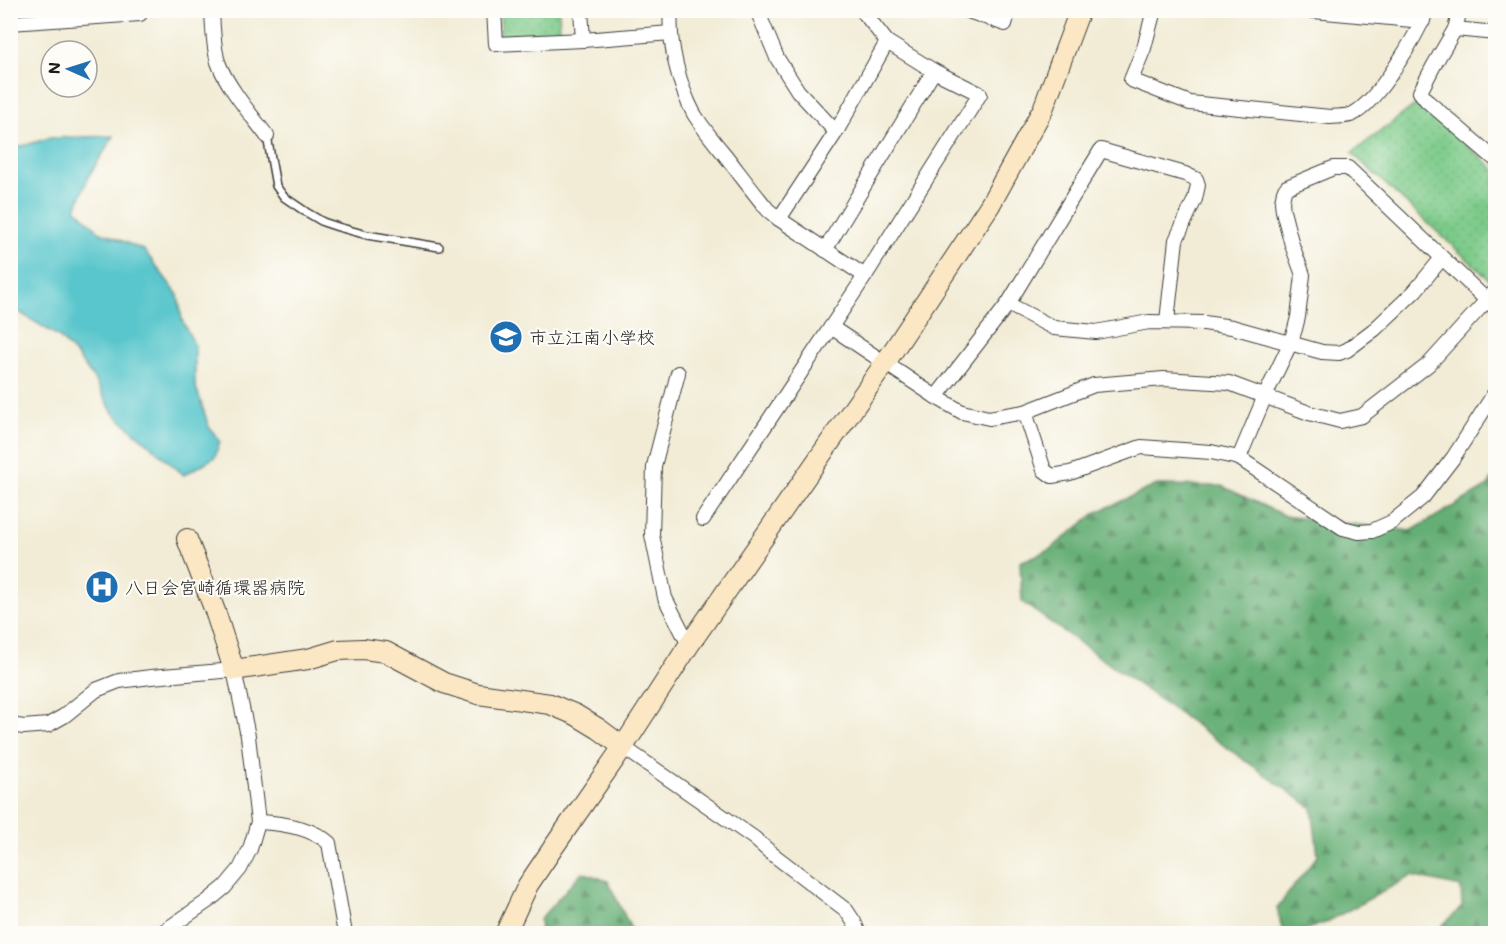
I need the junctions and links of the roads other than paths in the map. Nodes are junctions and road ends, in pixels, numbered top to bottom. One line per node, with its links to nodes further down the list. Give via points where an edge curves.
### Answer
1 (140, 10): 15 (street, via 140,14)
2 (212, 10): 23 (street, via 218,62)
3 (494, 10): 19 (street, via 496,44)
4 (581, 10): 19 (street)
5 (671, 10): 17 (street)
6 (757, 10): 22 (street, via 777,58 798,91)
7 (862, 10): 20 (street)
8 (965, 10): 9 (street, via 1005,24)
9 (1009, 10)
10 (1080, 10): 35 (street, via 1043,109 990,206)
11 (1154, 10): 14 (street, via 1131,80 1190,103 1330,117 1352,114 1368,103 1405,53)
12 (1303, 10): 14 (street)
13 (1460, 10): 16 (street)
14 (1425, 16)
15 (10, 23)
16 (1455, 29): 18 (street); 24 (street, via 1420,92)
17 (671, 33): 19 (street); 25 (street, via 682,87 694,113)
18 (1496, 33)
19 (583, 40)
20 (887, 42): 21 (street); 22 (street)
21 (934, 71): 27 (street); 29 (street, via 980,94)
22 (836, 132): 25 (street)
23 (267, 136): 26 (lane, via 276,186 284,197 306,212 338,228)
24 (1496, 160)
25 (779, 219): 27 (street)
26 (439, 247)
27 (825, 250): 29 (street)
28 (1442, 258): 30 (street); 34 (street, via 1415,291 1347,350 1322,352); 34 (street, via 1348,168 1333,168 1287,187 1282,195 1283,211 1303,275)
29 (865, 276): 33 (street)
30 (1492, 300): 38 (street, via 1429,364 1362,416 1340,421)
31 (1008, 304): 32 (street, via 1054,328 1096,332); 32 (street, via 1101,150 1196,179 1195,200 1176,240); 39 (street)
32 (1167, 321): 34 (street, via 1232,327)
33 (831, 327): 35 (street); 42 (street)
34 (1290, 344): 38 (street)
35 (885, 363): 39 (street); 44 (street)
36 (678, 373): 44 (street, via 654,466 652,535 665,598)
37 (1496, 391): 41 (street, via 1423,497 1392,522 1372,531 1343,528)
38 (1265, 396): 40 (street, via 1229,383 1164,379 1094,385); 41 (street)
39 (936, 398): 40 (street, via 962,412 989,418)
40 (1025, 412): 41 (street, via 1044,470 1052,476 1141,447)
41 (1239, 458)
42 (703, 519)
43 (187, 539): 45 (street)
44 (689, 645): 47 (street)
45 (234, 670): 46 (street, via 119,681 96,690 48,725); 47 (street, via 308,659 338,650 386,652 444,683 478,694 550,704 576,715); 48 (street, via 248,736)
46 (10, 725)
47 (623, 747): 51 (street, via 528,885); 52 (street, via 754,838 846,910)
48 (258, 822): 49 (street, via 240,869 225,887); 50 (street, via 282,823 320,835 329,843)
49 (160, 933)
50 (345, 933)
51 (505, 933)
52 (859, 933)

